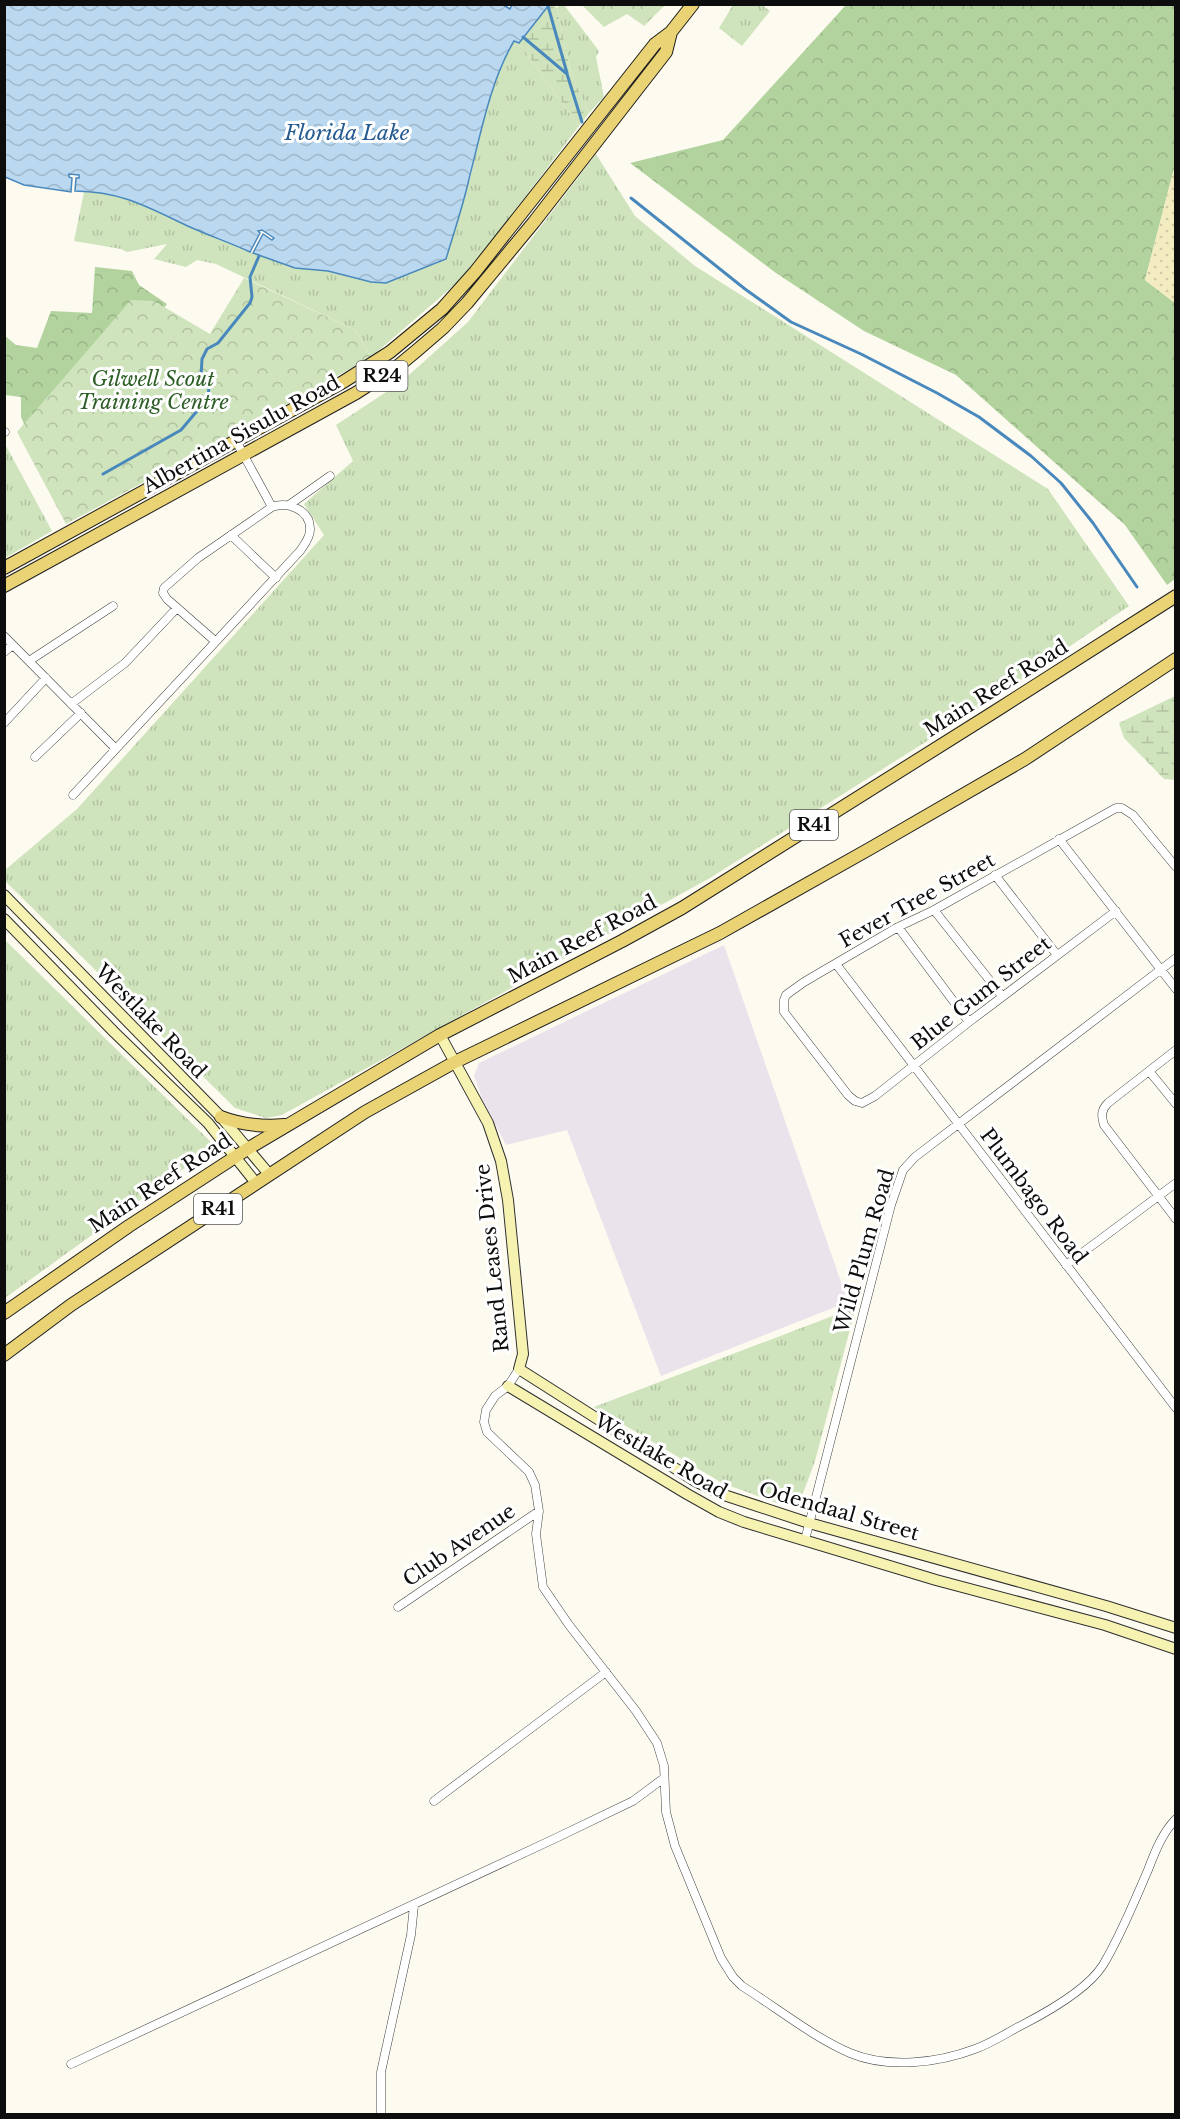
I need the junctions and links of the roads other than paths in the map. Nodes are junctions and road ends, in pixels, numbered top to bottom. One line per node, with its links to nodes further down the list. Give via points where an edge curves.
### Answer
1 (693, 4): 2 (main road, Albertina Sisulu Road / R24)
2 (671, 32): 3 (main road, Albertina Sisulu Road / R24, via 655,44 475,273 442,309 367,368); 4 (main road, Albertina Sisulu Road / R24, via 666,52 649,75 496,270 443,328 379,378)
3 (236, 441): 4 (street); 9 (main road, Albertina Sisulu Road / R24)
4 (242, 454): 7 (street); 11 (main road, Albertina Sisulu Road / R24)
5 (330, 476): 6 (street)
6 (289, 505): 7 (street); 10 (street, via 307,518 310,533)
7 (272, 507): 8 (street)
8 (231, 535): 10 (street); 14 (street, via 165,586 164,596)
9 (4, 568)
10 (276, 578): 16 (street)
11 (4, 586)
12 (1176, 596): 43 (main road, Main Reef Road / R41, via 682,908)
13 (113, 606): 20 (street)
14 (177, 608): 16 (street); 22 (street, via 125,663)
15 (4, 636): 17 (street)
16 (215, 641): 25 (street)
17 (13, 645): 18 (street); 20 (street)
18 (4, 652)
19 (1176, 659): 45 (main road, R41, via 1025,759 720,933)
20 (29, 661): 21 (street)
21 (46, 678): 22 (street); 24 (street)
22 (71, 704): 23 (street)
23 (81, 713): 25 (street); 26 (street)
24 (4, 723)
25 (116, 749): 27 (street)
26 (35, 757)
27 (73, 795)
28 (1059, 839): 29 (street, Fever Tree Street, via 1107,811 1122,808 1133,815); 30 (street, Fever Tree Street); 33 (street)
29 (1176, 867)
30 (996, 875): 32 (street, Fever Tree Street); 36 (street)
31 (4, 895): 50 (street, Westlake Road)
32 (934, 910): 35 (street, Fever Tree Street); 41 (street)
33 (1116, 910): 36 (street, Blue Gum Street); 39 (street)
34 (4, 919): 54 (street, Westlake Road, via 208,1123)
35 (898, 927): 38 (street, Fever Tree Street); 42 (street)
36 (1058, 955): 41 (street, Blue Gum Street)
37 (1176, 958): 39 (street, Wild Plum Road)
38 (836, 964): 46 (street, Plumbago Road); 48 (street, Fever Tree Street, via 790,992 784,1000 784,1012 851,1099)
39 (1160, 970): 40 (street); 51 (street, Wild Plum Road)
40 (1176, 989)
41 (1002, 996): 42 (street, Blue Gum Street)
42 (969, 1022): 46 (street, Blue Gum Street)
43 (440, 1035): 45 (street, Rand Leases Drive); 52 (main road, Main Reef Road / R41)
44 (1176, 1050): 47 (street)
45 (455, 1062): 55 (main road, R41, via 365,1112); 63 (street, Rand Leases Drive, via 488,1123 501,1161 523,1354)
46 (914, 1066): 48 (street, Blue Gum Street); 51 (street, Plumbago Road)
47 (1149, 1071): 49 (street); 58 (street, via 1108,1103 1101,1116)
48 (867, 1102)
49 (1176, 1104)
50 (221, 1118): 52 (main road, via 256,1126); 53 (street, Westlake Road)
51 (959, 1124): 60 (street, Plumbago Road); 67 (street, Wild Plum Road, via 915,1157 900,1176)
52 (286, 1125): 53 (main road, Main Reef Road / R41)
53 (249, 1148): 54 (main road, Main Reef Road / R41); 55 (street, Westlake Road)
54 (234, 1157): 56 (street, Westlake Road); 61 (main road, Main Reef Road / R41)
55 (269, 1174): 56 (main road, R41)
56 (256, 1183): 62 (main road, R41, via 71,1305)
57 (1176, 1183): 58 (street)
58 (1158, 1197): 59 (street); 60 (street)
59 (1176, 1219)
60 (1066, 1265): 65 (street, Plumbago Road)
61 (4, 1313)
62 (4, 1355)
63 (519, 1370): 64 (street, Rand Leases Drive); 67 (street, Odendaal Street, via 695,1480 724,1495)
64 (508, 1386): 66 (street, Rand Leases Drive, via 495,1396 484,1422 487,1432 530,1472); 68 (street, Westlake Road, via 719,1512)
65 (1176, 1408)
66 (539, 1510): 69 (street, Club Avenue); 72 (street, Rand Leases Drive, via 536,1534 543,1587)
67 (809, 1523): 68 (street, Wild Plum Road); 70 (street, Odendaal Street)
68 (805, 1540): 71 (street, Odendaal Street, via 1105,1625)
69 (398, 1607)
70 (1176, 1628)
71 (1176, 1649)
72 (606, 1672): 73 (street, Rand Leases Drive, via 650,1731 661,1753); 74 (street)
73 (664, 1778): 75 (street, Rand Leases Drive, via 666,1812 675,1846 721,1958 733,1977 825,2039 878,2061 933,2060 977,2049 1032,2020 1094,1978 1118,1939 1161,1839); 76 (street, via 633,1801)
74 (434, 1801)
75 (1176, 1819)
76 (414, 1905): 77 (street); 78 (street, via 381,2072)
77 (71, 2064)
78 (381, 2115)

